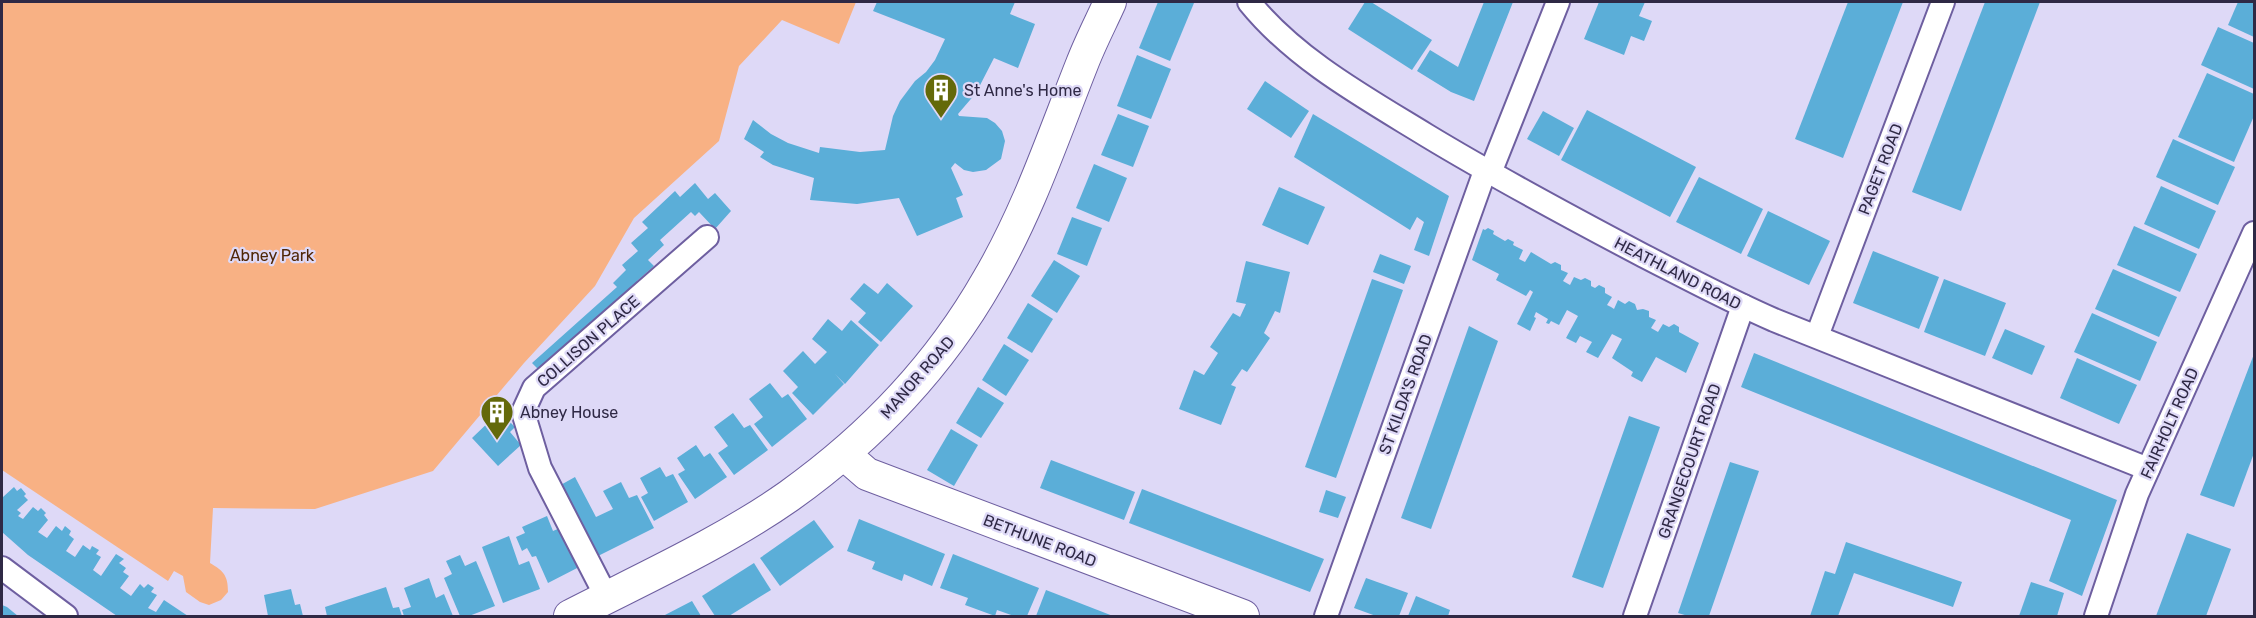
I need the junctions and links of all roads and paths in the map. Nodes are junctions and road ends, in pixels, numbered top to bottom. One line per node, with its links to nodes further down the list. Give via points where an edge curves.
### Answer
1 (1110, 2): 10 (main road, MANOR ROAD, via 1048,155 989,279 961,325 921,376)
2 (1249, 2): 5 (street, HEATHLAND ROAD, via 1318,65)
3 (1558, 2): 5 (street, ST KILDA'S ROAD)
4 (1943, 2): 9 (street, PAGET ROAD)
5 (1487, 172): 8 (street, HEATHLAND ROAD); 17 (street, ST KILDA'S ROAD)
6 (2254, 233): 11 (street, FAIRHOLT ROAD)
7 (707, 237): 13 (street, COLLISON PLACE, via 534,388 523,412 540,468)
8 (1743, 306): 9 (street, HEATHLAND ROAD); 18 (street, GRANGECOURT ROAD)
9 (1817, 336): 11 (street, HEATHLAND ROAD)
10 (844, 454): 13 (main road, MANOR ROAD, via 739,527); 16 (main road, BETHUNE ROAD, via 867,474)
11 (2148, 469): 19 (street, FAIRHOLT ROAD)
12 (2, 568): 14 (street)
13 (607, 598): 15 (main road, MANOR ROAD)
14 (66, 616)
15 (570, 616)
16 (1243, 616)
17 (1326, 616)
18 (1635, 616)
19 (2096, 616)

